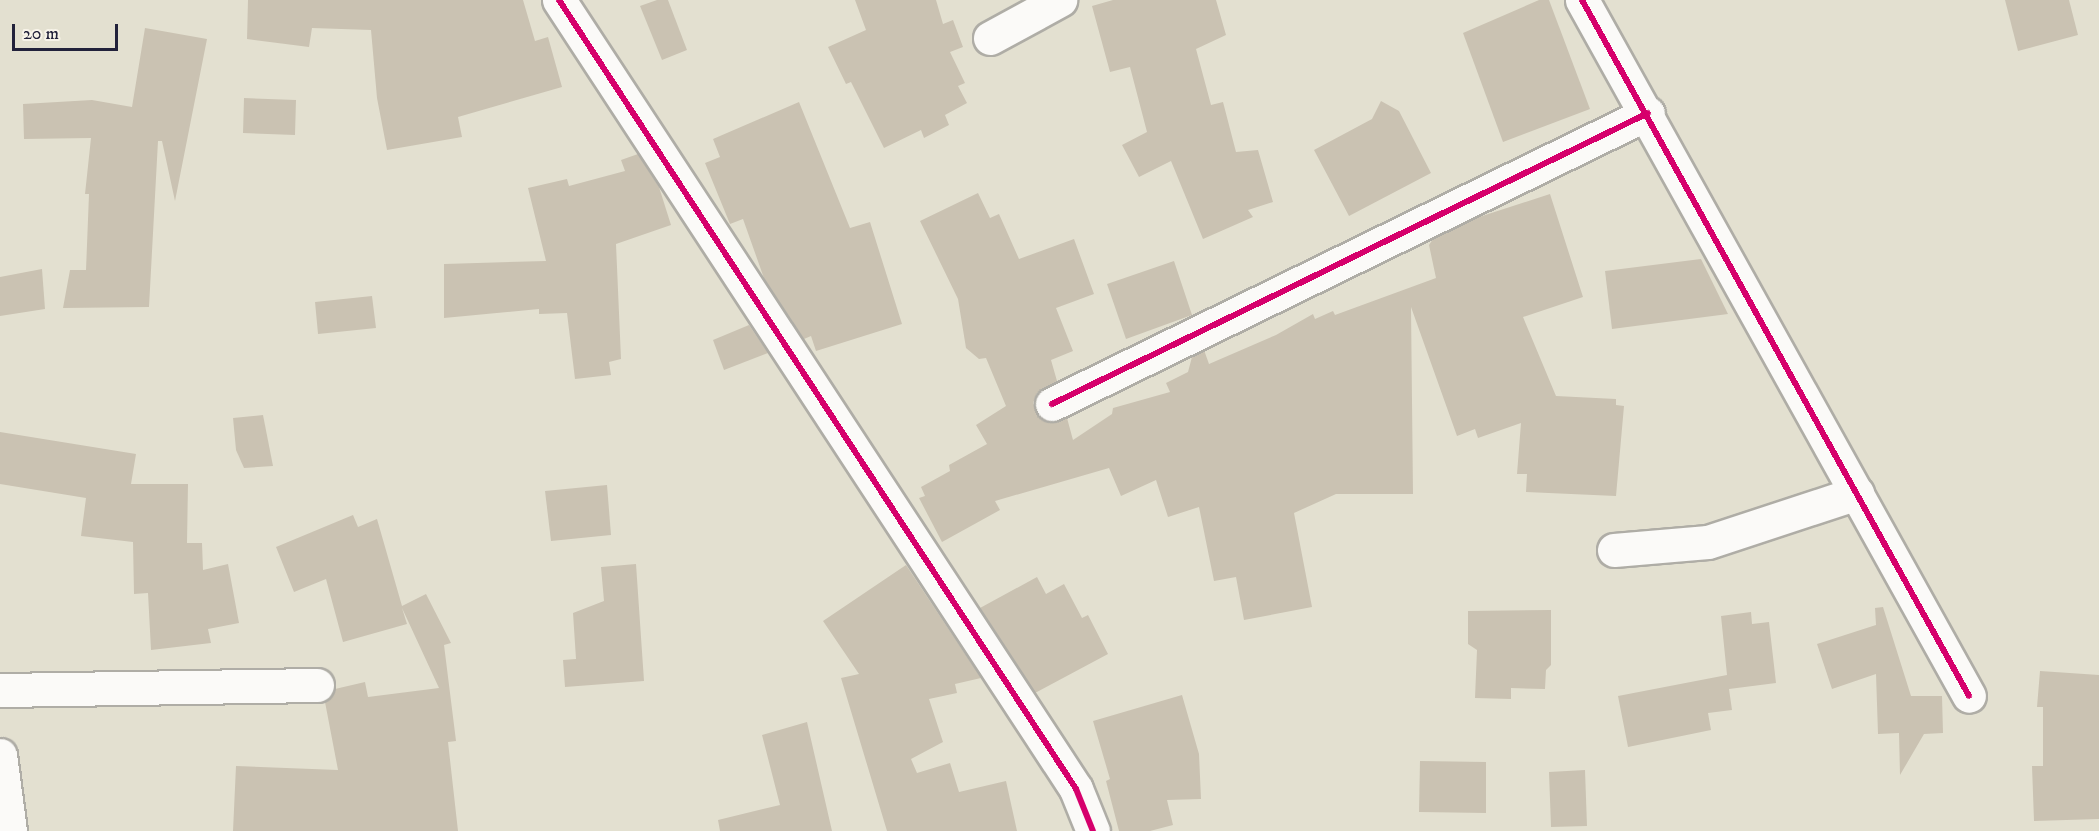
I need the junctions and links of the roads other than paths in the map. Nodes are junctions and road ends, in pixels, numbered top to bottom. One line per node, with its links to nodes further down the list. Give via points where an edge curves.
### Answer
1 (559, 0): 14 (street, via 1076,789)
2 (1060, 0): 4 (street)
3 (1582, 0): 5 (street)
4 (990, 38)
5 (1648, 113): 6 (street); 7 (street)
6 (1052, 404)
7 (1857, 493): 8 (street, via 1708,542); 11 (street)
8 (1614, 550)
9 (317, 685): 10 (street)
10 (0, 690)
11 (1969, 696)
12 (0, 755): 13 (street)
13 (10, 831)
14 (1093, 831)

